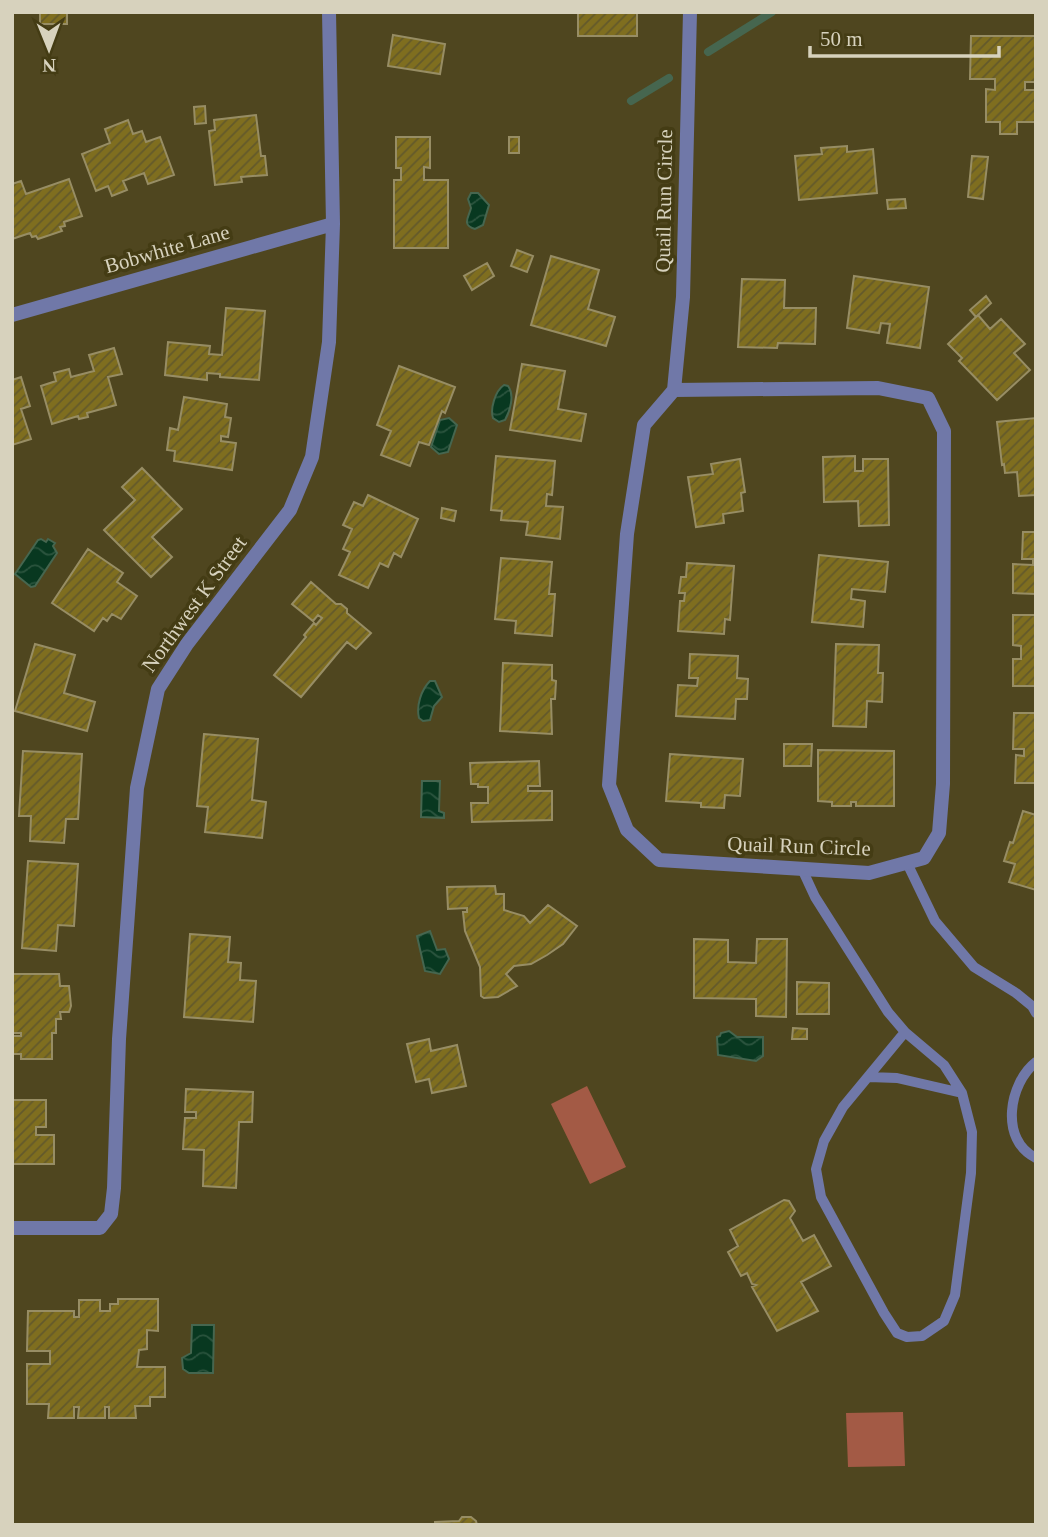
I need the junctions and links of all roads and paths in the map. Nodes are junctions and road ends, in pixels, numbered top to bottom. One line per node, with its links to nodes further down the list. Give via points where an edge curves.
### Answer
1 (329, 12): 3 (street, Northwest K Street)
2 (690, 12): 5 (street, Quail Run Circle, via 683,297)
3 (332, 224): 4 (street, Bobwhite Lane); 14 (street, Northwest K Street, via 329,342 312,457 289,510 158,689 137,788 111,1213 100,1228)
4 (12, 315)
5 (674, 390): 6 (street, Quail Run Circle, via 878,388 928,398 944,431 943,783 939,833 925,858); 7 (street, Quail Run Circle, via 644,425 627,534 609,785 626,830 659,860)
6 (907, 863): 7 (street, Quail Run Circle, via 869,873); 8 (lane, via 935,921 974,967 1016,993)
7 (802, 869): 9 (lane, via 848,950)
8 (1036, 1013)
9 (905, 1032): 11 (lane); 12 (lane, via 944,1065)
10 (1036, 1062): 13 (lane, via 1017,1087 1011,1111 1014,1133)
11 (869, 1077): 12 (lane); 12 (lane, via 843,1107 824,1141 816,1169 818,1185 884,1313 897,1332 907,1336 922,1336 944,1321 955,1295 971,1173 972,1132)
12 (962, 1093)
13 (1036, 1157)
14 (12, 1228)

